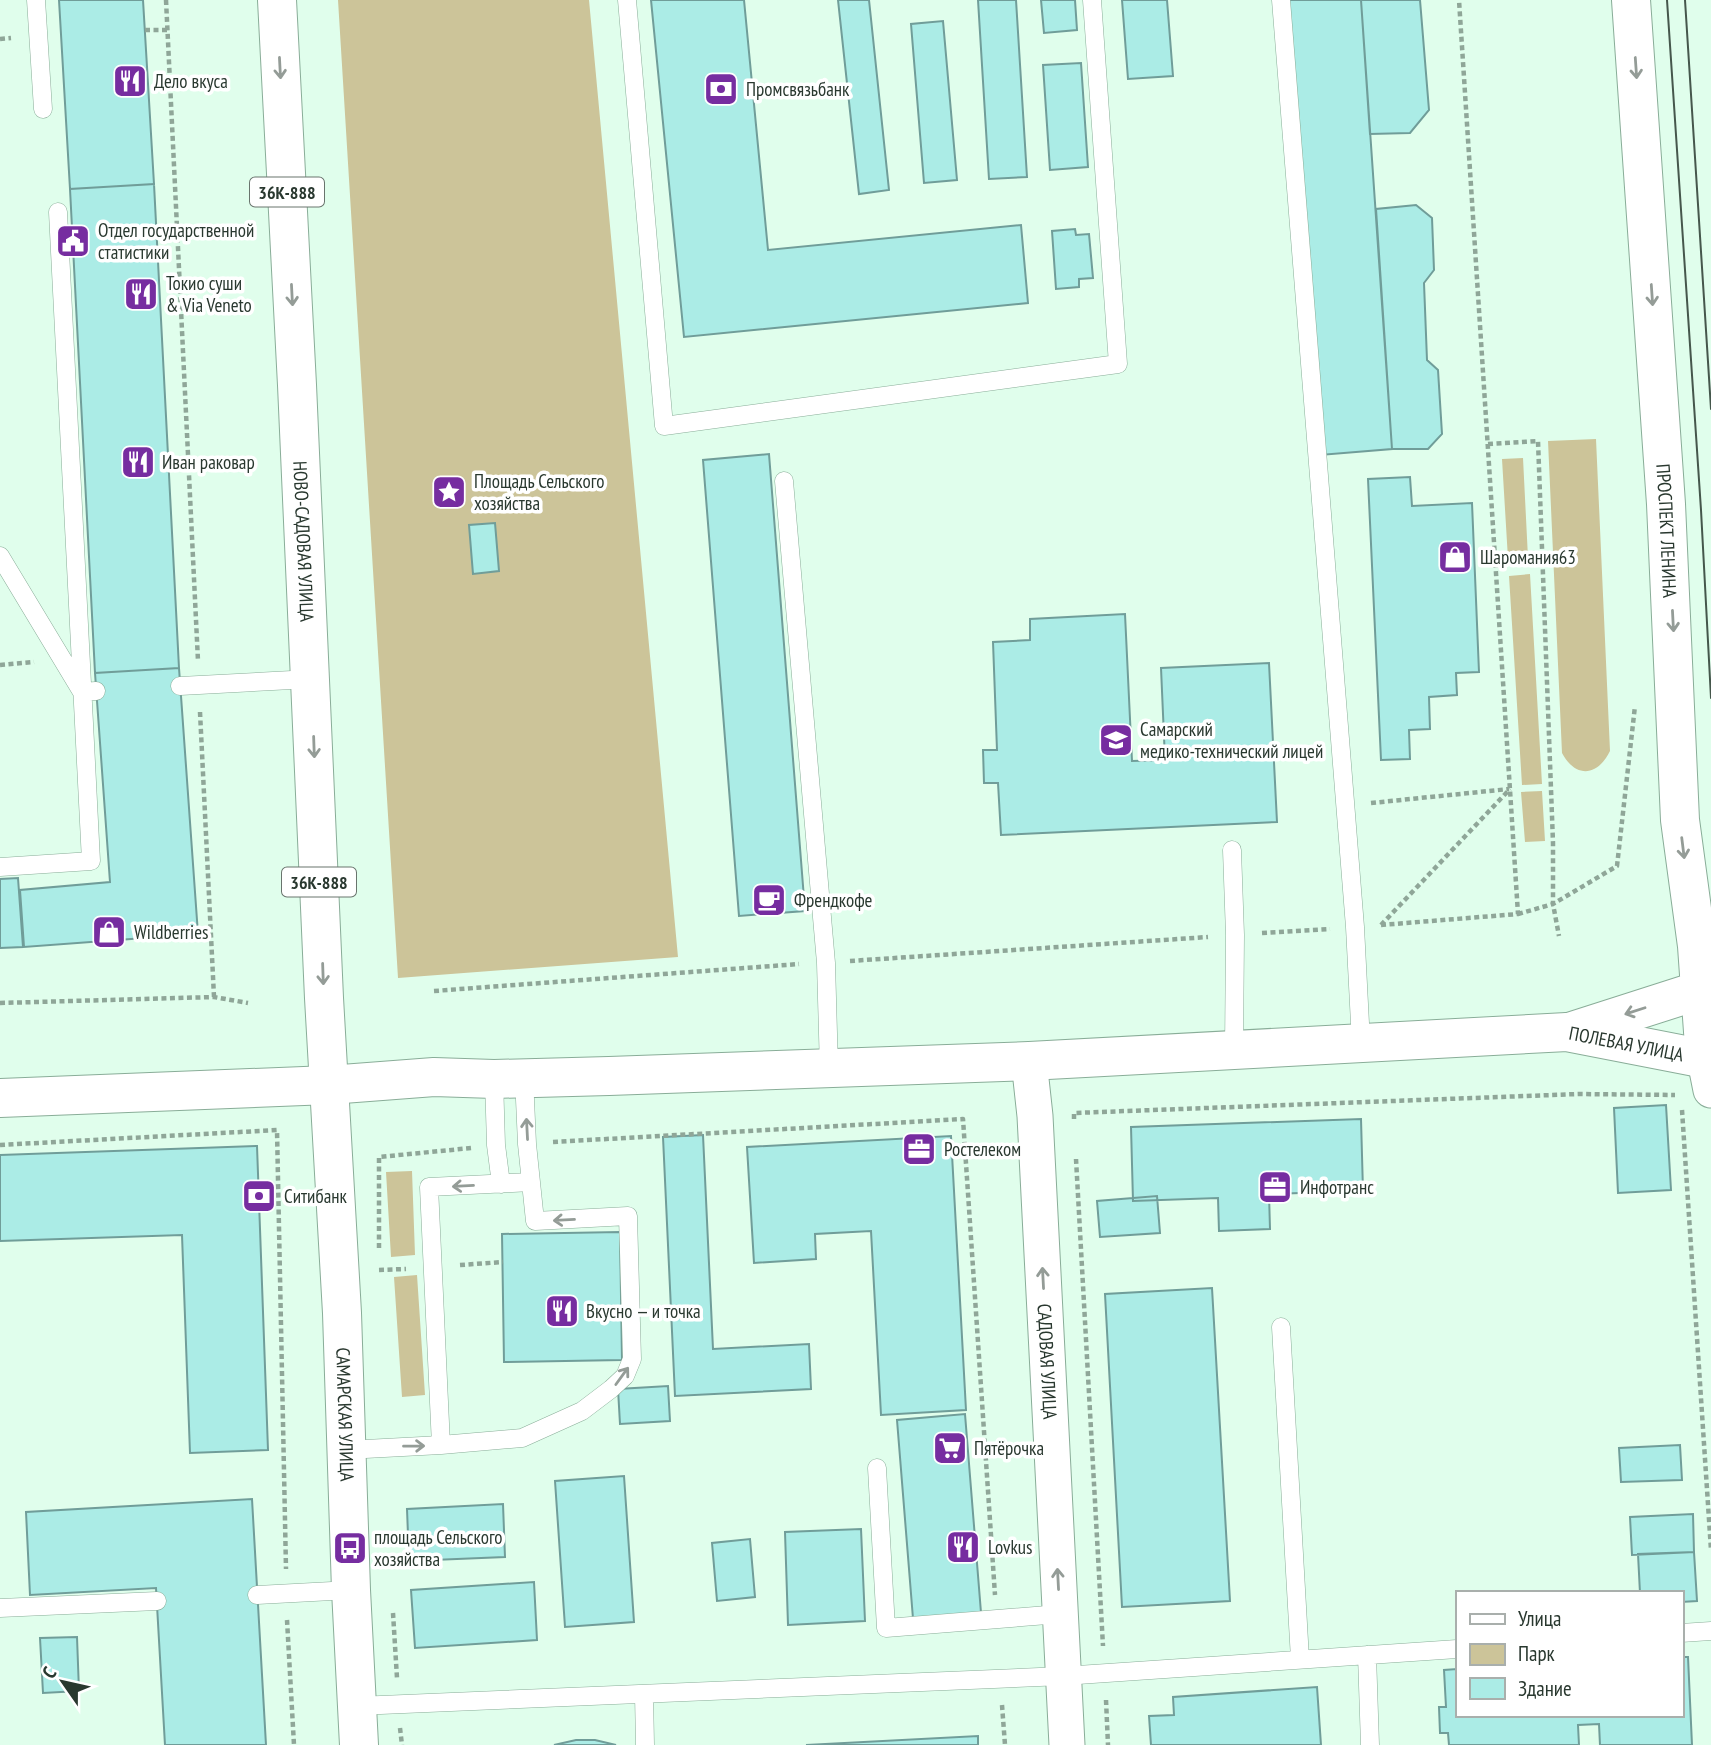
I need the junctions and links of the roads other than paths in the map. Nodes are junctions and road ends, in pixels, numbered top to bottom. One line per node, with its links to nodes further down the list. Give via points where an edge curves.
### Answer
1 (36, 0): 7 (lane)
2 (277, 0): 11 (main road, НОВО-САДОВАЯ УЛИЦА / 36К-888, one-way to 11)
3 (627, 0): 4 (lane, via 664,426 1118,364)
4 (1091, 0)
5 (1281, 0): 18 (lane)
6 (1631, 0): 16 (main road, ПРОСПЕКТ ЛЕНИНА, one-way to 16, via 1666,504 1680,820)
7 (43, 109)
8 (58, 212): 13 (lane)
9 (784, 481): 21 (lane, via 826,963)
10 (0, 556): 13 (lane)
11 (311, 678): 12 (lane); 24 (main road, НОВО-САДОВАЯ УЛИЦА / 36К-888, one-way to 24)
12 (180, 686)
13 (89, 692): 15 (lane, via 91,861)
14 (1232, 850): 19 (lane)
15 (0, 867)
16 (1706, 990): 17 (main road, ПОЛЕВАЯ УЛИЦА, one-way to 17); 23 (main road, ПРОСПЕКТ ЛЕНИНА)
17 (1567, 1032): 18 (main road); 23 (main road, ПОЛЕВАЯ УЛИЦА)
18 (1361, 1043): 19 (main road)
19 (1234, 1050): 20 (main road)
20 (1029, 1061): 21 (main road); 36 (street, САДОВАЯ УЛИЦА, one-way to 20)
21 (829, 1069): 22 (main road)
22 (509, 1078): 24 (main road, via 434,1077); 26 (lane, one-way to 22, via 527,1144); 27 (lane, via 496,1145)
23 (1698, 1083)
24 (329, 1085): 25 (main road); 30 (main road, САМАРСКАЯ УЛИЦА)
25 (0, 1098)
26 (531, 1182): 27 (lane); 29 (lane, one-way to 26, via 522,1438 582,1411 625,1376 632,1359 628,1216 535,1221)
27 (501, 1184): 29 (lane, one-way to 29, via 429,1187)
28 (1281, 1327): 41 (lane)
29 (441, 1445): 30 (lane, one-way to 29)
30 (346, 1450): 32 (main road, САМАРСКАЯ УЛИЦА)
31 (877, 1468): 36 (lane, via 886,1628)
32 (351, 1590): 33 (lane); 44 (main road, САМАРСКАЯ УЛИЦА)
33 (257, 1595)
34 (157, 1601): 35 (lane)
35 (0, 1608)
36 (1060, 1615): 42 (street, САДОВАЯ УЛИЦА)
37 (1711, 1631): 38 (lane)
38 (1683, 1633)
39 (1456, 1649): 40 (lane)
40 (1367, 1655): 41 (lane); 48 (lane)
41 (1300, 1659): 42 (lane)
42 (1063, 1676): 43 (lane); 47 (street, САДОВАЯ УЛИЦА)
43 (644, 1694): 44 (lane); 46 (lane)
44 (357, 1706): 45 (main road, САМАРСКАЯ УЛИЦА)
45 (359, 1745)
46 (645, 1745)
47 (1067, 1745)
48 (1370, 1745)

